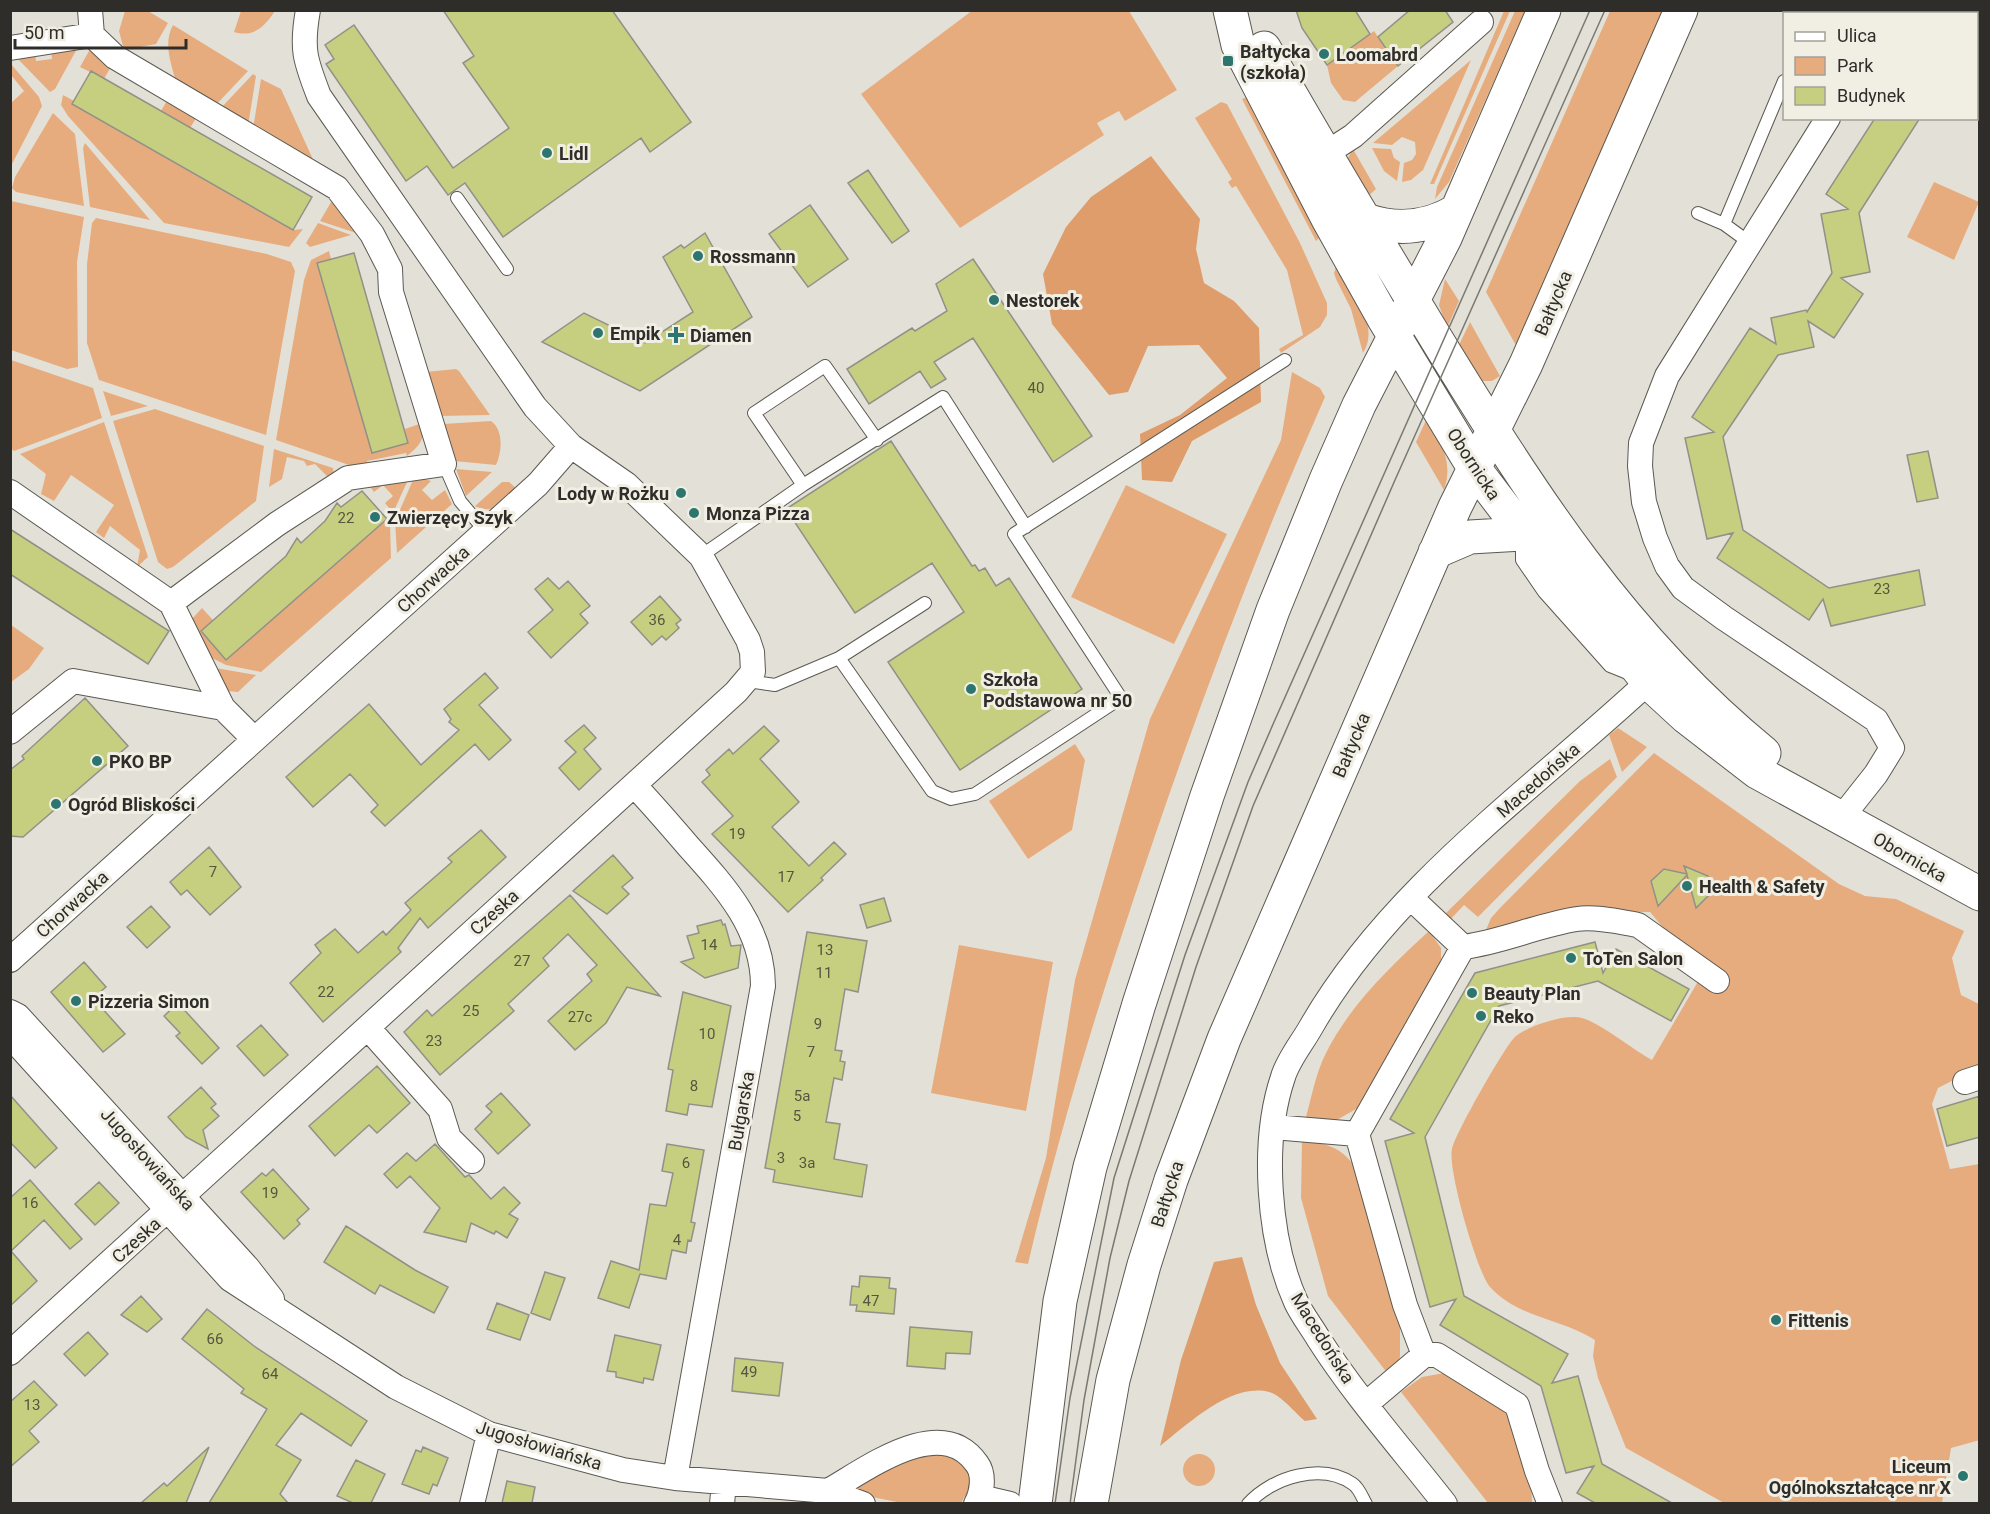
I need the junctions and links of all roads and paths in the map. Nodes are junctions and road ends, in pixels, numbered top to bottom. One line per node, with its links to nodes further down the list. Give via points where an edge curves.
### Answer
1 (90, 10): 8 (street)
2 (308, 10): 25 (street, via 304,60 320,96 535,407)
3 (1230, 10): 21 (main road, Obornicka, via 1238,45)
4 (1237, 10): 12 (main road, Obornicka)
5 (1544, 10): 14 (main road)
6 (1681, 10): 23 (main road, Bałtycka)
7 (1479, 16): 12 (street, via 1353,136)
8 (92, 34): 9 (street); 26 (street, via 115,57 337,188 352,206 390,269 391,292)
9 (10, 48)
10 (1783, 86): 17 (lane)
11 (1827, 120): 18 (street)
12 (1325, 154): 16 (main road, Obornicka)
13 (457, 198): 19 (lane)
14 (1456, 211): 16 (main road, via 1416,226 1389,226); 20 (main road)
15 (1698, 213): 17 (lane)
16 (1366, 220): 20 (main road, Obornicka)
17 (1724, 224): 18 (lane)
18 (1750, 243): 44 (street, via 1667,376 1648,419 1641,442 1644,502 1663,557 1683,588 1876,720 1892,748)
19 (507, 269)
20 (1413, 300): 21 (main road); 23 (main road, Obornicka)
21 (1394, 336): 27 (main road, Obornicka); 69 (main road, via 1354,415 1273,610 1138,1004 1090,1167 1060,1301)
22 (1285, 360): 30 (lane)
23 (1493, 432): 27 (main road, Bałtycka); 38 (main road, Obornicka)
24 (877, 440): 28 (lane); 28 (lane, via 825,366 754,413); 30 (lane, via 943,397)
25 (571, 446): 31 (street, Chorwacka, via 538,484); 34 (street, via 626,483)
26 (444, 464): 31 (lane, via 460,501); 35 (street, via 348,478)
27 (1474, 468): 32 (main road, Obornicka); 33 (main road, Bałtycka)
28 (803, 485): 34 (lane)
29 (10, 492): 35 (street)
30 (1026, 527): 37 (lane, via 1014,534 1121,698 975,794 944,798 926,783)
31 (486, 532): 42 (street, Chorwacka)
32 (1522, 534): 33 (main road, via 1470,537); 38 (main road, Obornicka, via 1612,636)
33 (1435, 552): 70 (main road, Bałtycka, via 1224,1039 1171,1180 1113,1380)
34 (701, 556): 39 (street, via 748,640 753,672)
35 (171, 603): 40 (street)
36 (926, 603): 37 (lane)
37 (839, 658): 39 (lane, via 775,685)
38 (1657, 673): 44 (main road, Obornicka, via 1757,747); 46 (street, Macedońska)
39 (748, 681): 43 (street, Czeska)
40 (223, 708): 41 (street, via 73,681); 42 (street)
41 (10, 732)
42 (254, 739): 48 (street, Chorwacka)
43 (634, 785): 51 (street, Czeska); 62 (street, Bułgarska, via 724,886 749,925 763,964 763,986)
44 (1842, 817): 45 (main road, Obornicka)
45 (1980, 894)
46 (1410, 898): 47 (street); 54 (street, Macedońska, via 1352,964 1328,998 1283,1076)
47 (1463, 947): 49 (street, via 1492,943 1579,918 1627,923 1638,925); 55 (street)
48 (10, 960)
49 (1717, 981)
50 (10, 1012): 53 (street, Jugosłowiańska, via 18,1016)
51 (368, 1028): 56 (street, via 440,1109 450,1138); 57 (street, Czeska)
52 (10, 1036): 53 (street, Jugosłowiańska)
53 (86, 1106): 57 (street, Jugosłowiańska)
54 (1273, 1127): 55 (street); 60 (street, Macedońska, via 1272,1201 1282,1258 1296,1303)
55 (1357, 1134): 59 (street, via 1405,1305)
56 (472, 1161)
57 (175, 1205): 58 (street, Czeska); 61 (street, Jugosłowiańska, via 230,1280 396,1387)
58 (10, 1353)
59 (1424, 1355): 60 (street, Macedońska); 74 (street, via 1437,1355 1517,1405)
60 (1366, 1404): 73 (street, Macedońska)
61 (489, 1434): 62 (street, Jugosłowiańska, via 623,1470); 66 (street)
62 (675, 1478): 64 (street, Jugosłowiańska)
63 (828, 1491): 64 (street, Jugosłowiańska); 65 (street, via 888,1457 936,1441 962,1449 979,1465 982,1480); 67 (street, Jugosłowiańska)
64 (723, 1492)
65 (978, 1500): 68 (street)
66 (472, 1503)
67 (863, 1503)
68 (1010, 1503)
69 (1035, 1503)
70 (1090, 1503)
71 (1248, 1503): 72 (lane, via 1275,1483 1304,1474 1335,1475 1355,1485)
72 (1366, 1503)
73 (1445, 1503)
74 (1550, 1503)

